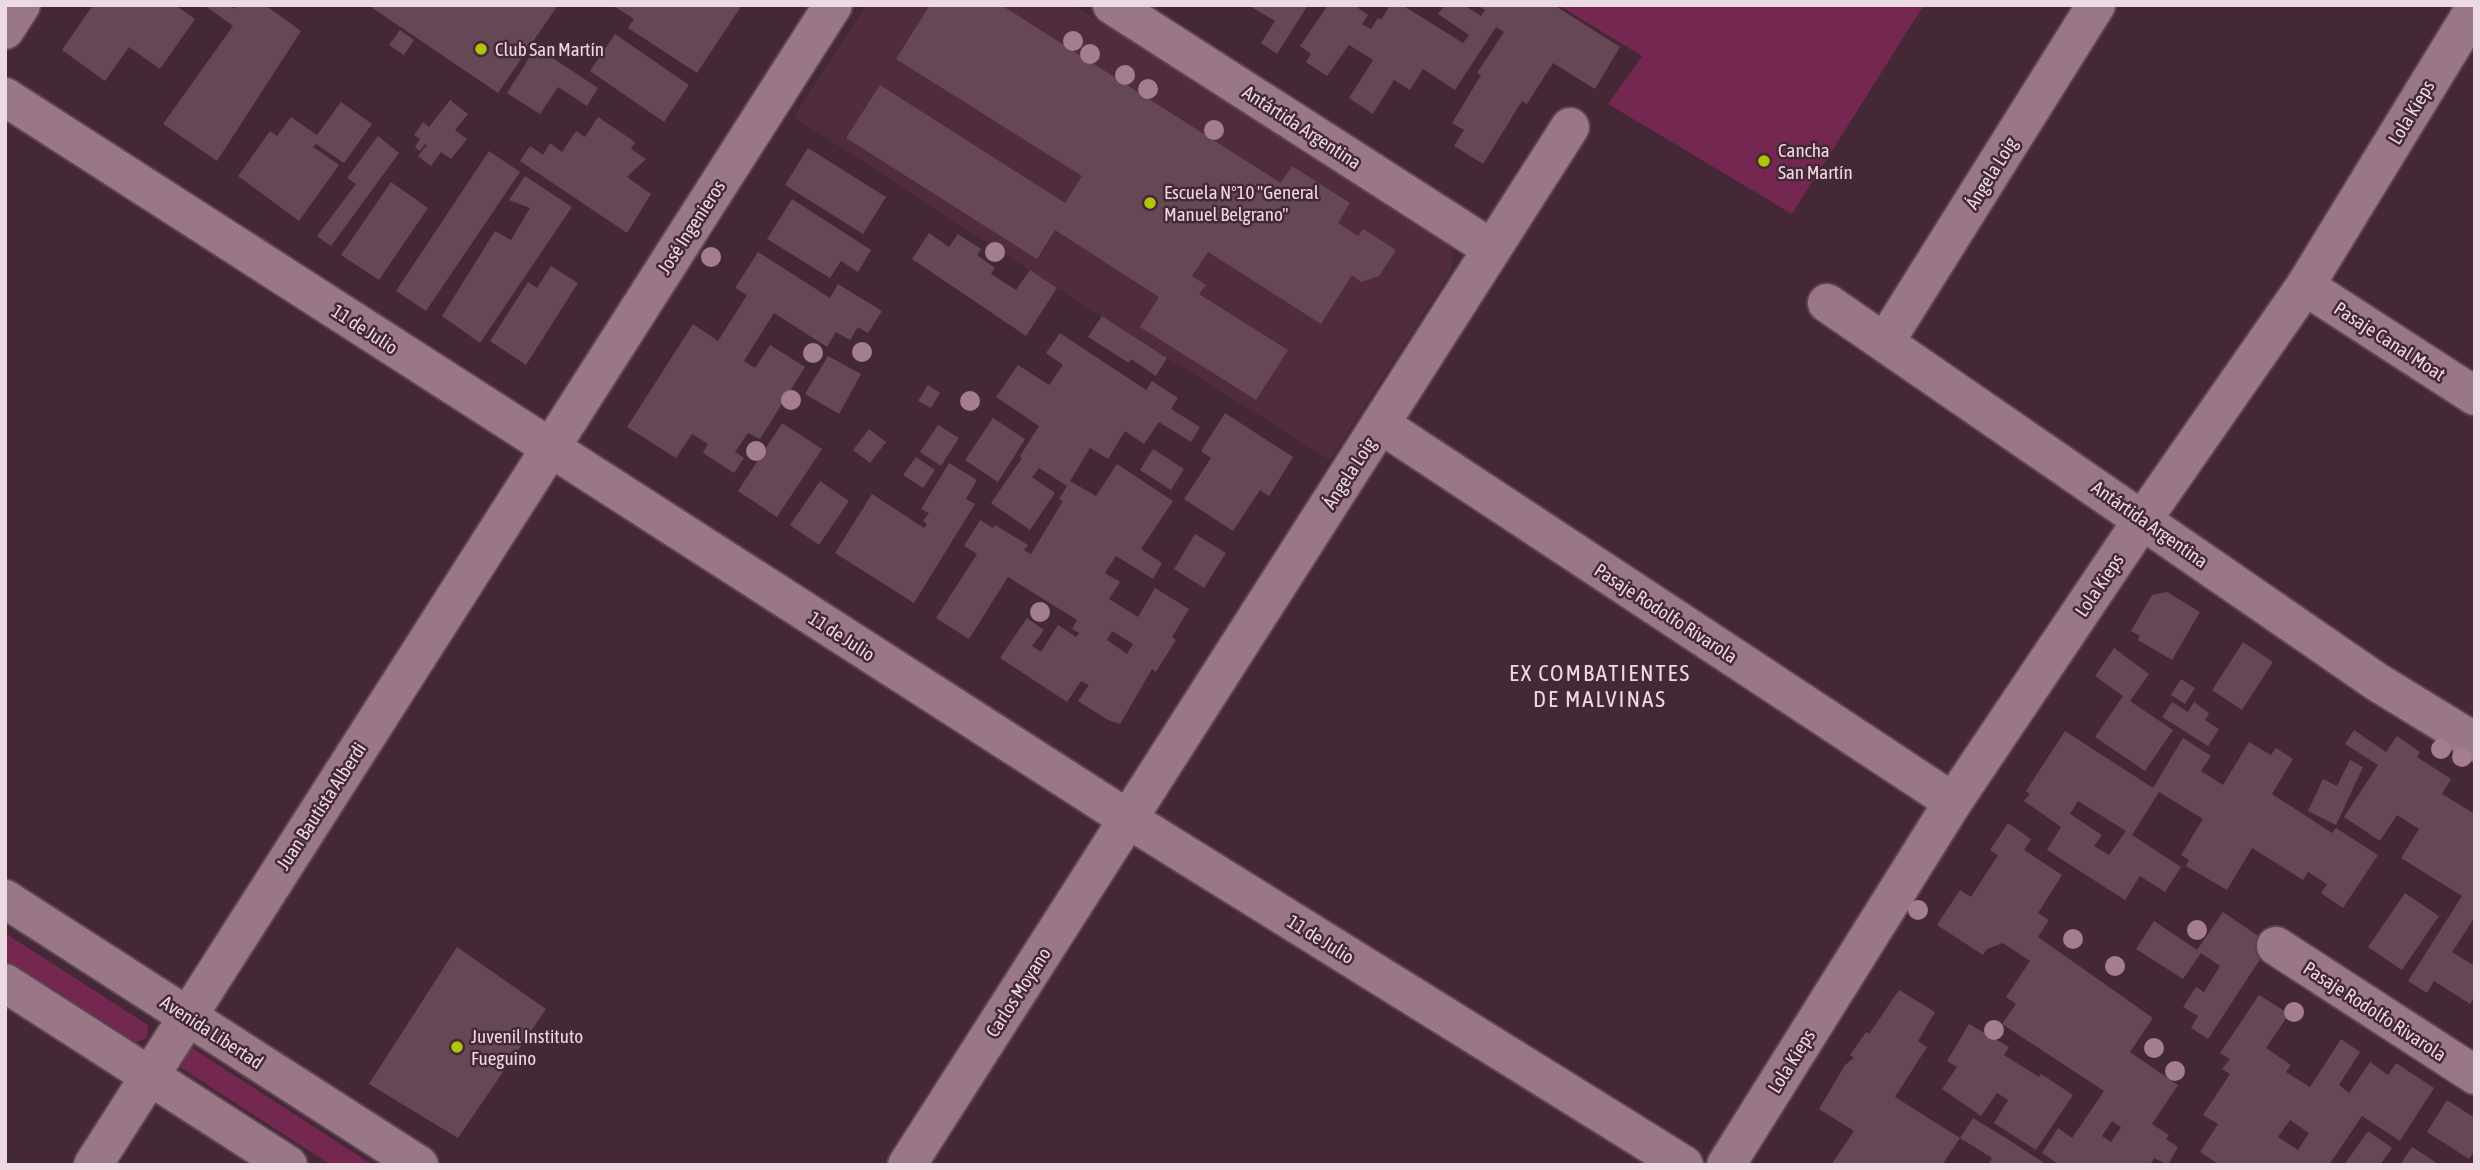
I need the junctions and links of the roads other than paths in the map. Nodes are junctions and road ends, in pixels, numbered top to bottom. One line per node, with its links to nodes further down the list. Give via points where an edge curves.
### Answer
1 (21, 5): 6 (street)
2 (833, 5): 16 (street, José Ingenieros)
3 (1112, 5): 10 (street, Antártida Argentina)
4 (2096, 5): 13 (street, Ángela Loig)
5 (2475, 8): 7 (street, Lola Kieps)
6 (5, 30)
7 (2463, 54): 11 (street, Lola Kieps)
8 (5, 97): 16 (street, 11 de Julio)
9 (1570, 127): 10 (street, Ángela Loig)
10 (1492, 248): 15 (street, Ángela Loig)
11 (2305, 286): 14 (street, Pasaje Canal Moat); 17 (street, Lola Kieps)
12 (1827, 303): 13 (street, Antártida Argentina)
13 (1885, 342): 17 (street, Antártida Argentina)
14 (2475, 396)
15 (1380, 424): 19 (street, Pasaje Rodolfo Rivarola); 20 (street, Ángela Loig)
16 (550, 448): 20 (street, 11 de Julio); 24 (street, Juan Bautista Alberdi)
17 (2143, 519): 18 (street, Antártida Argentina, via 2377,682); 19 (street, Lola Kieps)
18 (2475, 742)
19 (1953, 803): 32 (street, Lola Kieps)
20 (1128, 819): 30 (street, Carlos Moyano); 31 (street, 11 de Julio)
21 (5, 899): 24 (street, Avenida Libertad)
22 (2276, 946): 25 (street, Pasaje Rodolfo Rivarola)
23 (5, 983): 26 (street)
24 (187, 1016): 26 (street, Juan Bautista Alberdi); 29 (street, Avenida Libertad)
25 (2475, 1075)
26 (149, 1076): 27 (street, Juan Bautista Alberdi); 28 (street)
27 (93, 1165)
28 (288, 1165)
29 (419, 1165)
30 (907, 1165)
31 (1685, 1165)
32 (1726, 1165)

